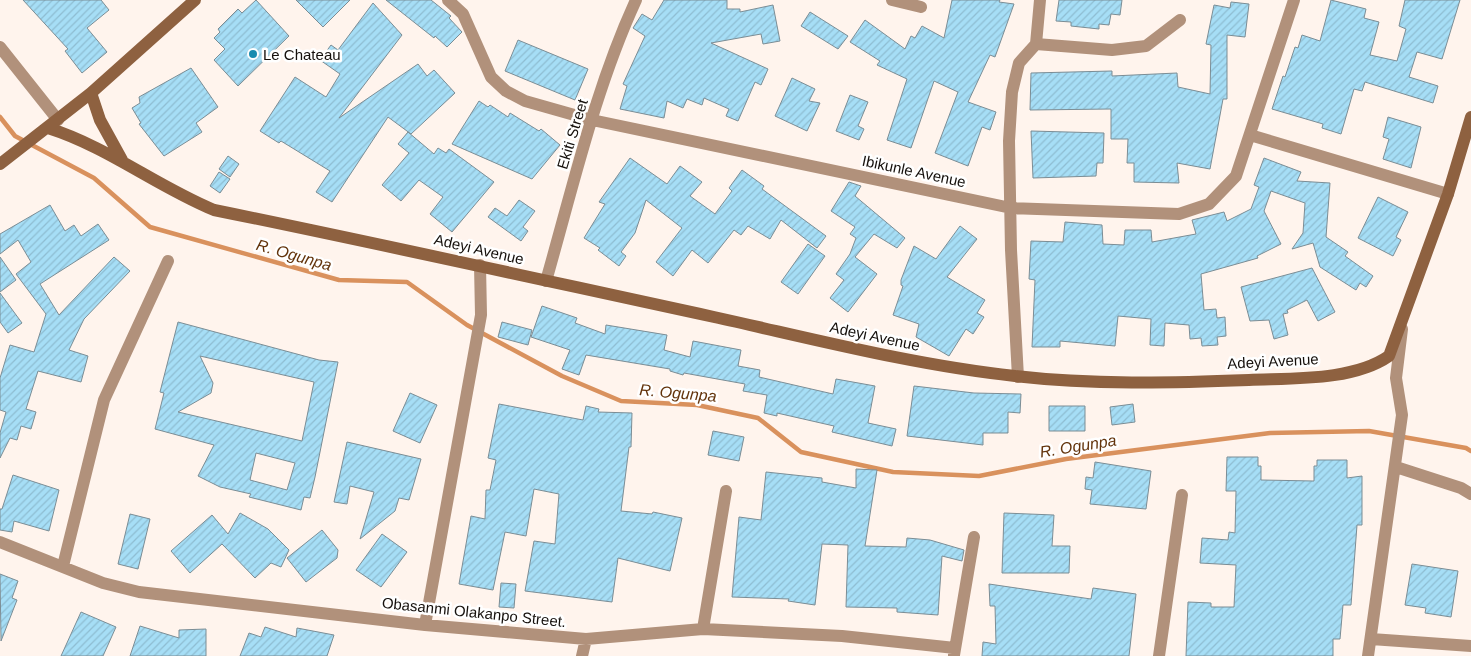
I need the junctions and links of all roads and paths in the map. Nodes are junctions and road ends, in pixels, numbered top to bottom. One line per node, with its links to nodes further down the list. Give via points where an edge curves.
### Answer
1 (195, 0): 11 (street)
2 (448, 0): 13 (street, Ibikunle Avenue, via 463,14 490,77 506,91 525,101)
3 (636, 0): 13 (street, Ekiti Street, via 623,28)
4 (892, 0): 7 (street)
5 (1040, 0): 9 (street)
6 (1294, 0): 15 (street, Ibikunle Avenue)
7 (921, 7)
8 (1180, 20): 9 (street, via 1146,46 1112,50)
9 (1036, 44): 19 (street, via 1019,63 1012,92 1008,141)
10 (0, 47): 14 (street)
11 (91, 93): 14 (street); 16 (street, via 100,120)
12 (1471, 117): 18 (street, Adeyi Avenue)
13 (592, 120): 19 (street, Ibikunle Avenue); 22 (street, Ekiti Street)
14 (53, 124): 16 (street, Adeyi Avenue); 17 (street)
15 (1250, 134): 18 (street); 19 (street, Ibikunle Avenue, via 1236,176 1209,204 1179,214)
16 (122, 160): 21 (street, Adeyi Avenue, via 182,196 214,210)
17 (0, 164)
18 (1448, 194): 23 (street, Adeyi Avenue)
19 (1010, 208): 24 (street)
20 (168, 261): 31 (street, via 104,400)
21 (480, 265): 22 (street, Adeyi Avenue); 32 (street, via 481,315)
22 (546, 281): 24 (street, Adeyi Avenue, via 902,359)
23 (1403, 323): 24 (street, Adeyi Avenue, via 1390,356 1355,372 1155,383); 25 (street, via 1396,378 1402,415)
24 (1018, 377)
25 (1396, 467): 27 (street); 35 (street)
26 (726, 491): 33 (street)
27 (1471, 494)
28 (1182, 495): 39 (street)
29 (974, 537): 37 (street)
30 (0, 542): 31 (street, Obasanmi Olakanpo Street.)
31 (63, 566): 32 (street, Obasanmi Olakanpo Street., via 103,583 139,592)
32 (425, 625): 34 (street, Obasanmi Olakanpo Street.)
33 (703, 629): 34 (street, Obasanmi Olakanpo Street.); 37 (street, Obasanmi Olakanpo Street., via 842,636)
34 (586, 639): 38 (street)
35 (1371, 639): 36 (street); 40 (street)
36 (1471, 646)
37 (954, 652)
38 (582, 656)
39 (1159, 656)
40 (1368, 656)

